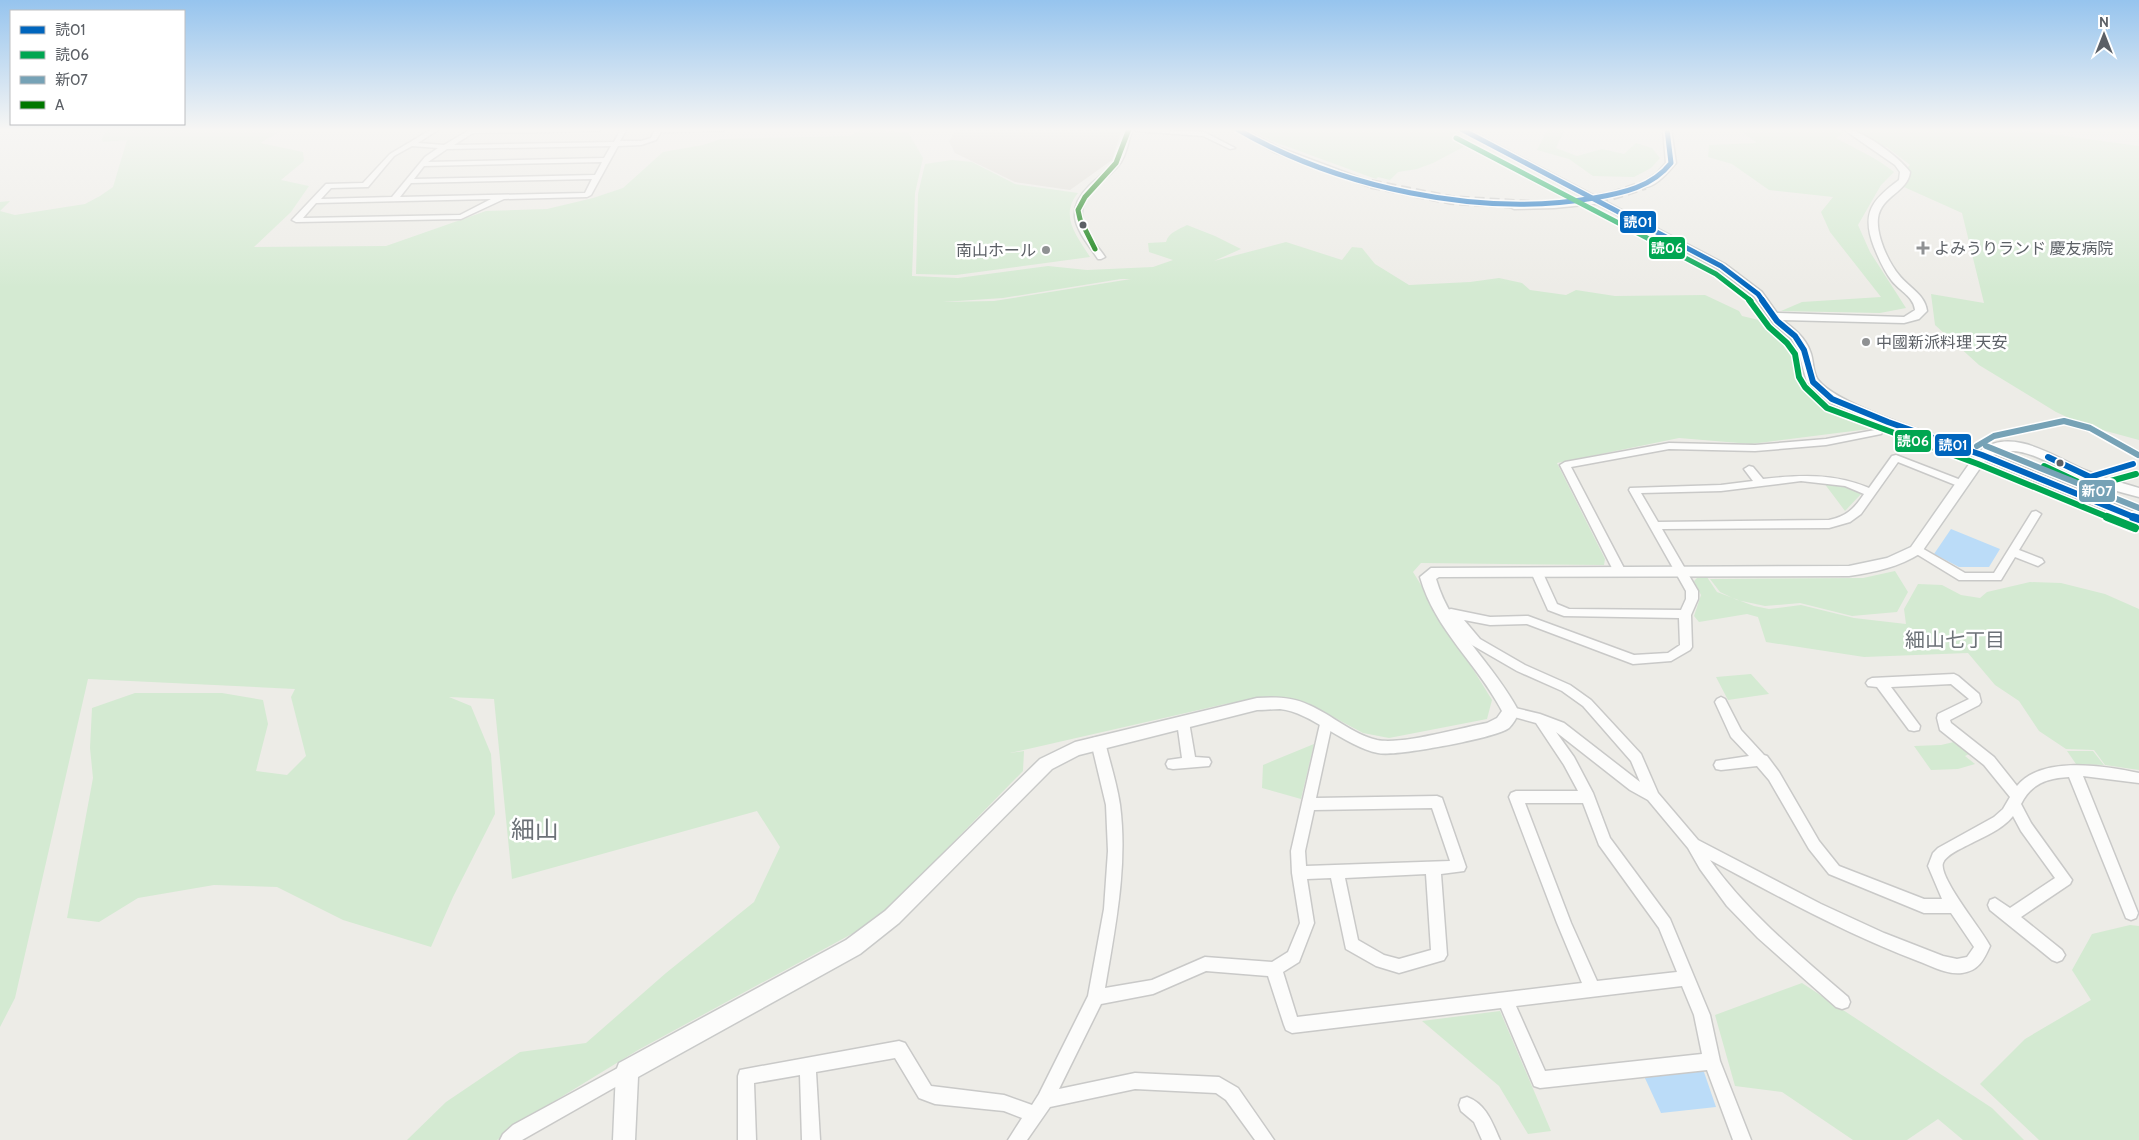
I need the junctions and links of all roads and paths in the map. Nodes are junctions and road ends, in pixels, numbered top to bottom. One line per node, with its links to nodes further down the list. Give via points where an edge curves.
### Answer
1 (368, 182): 13 (street, via 365,185 329,186)
2 (408, 182): 12 (street)
3 (593, 182): 11 (street, via 587,195)
4 (1097, 182): 16 (street, via 1079,206 1081,226)
5 (1366, 182): 9 (street)
6 (1564, 182): 14 (street)
7 (1648, 182): 10 (street)
8 (1902, 182): 17 (street, via 1883,196 1872,228 1896,280 1918,302 1921,311 1904,320)
9 (1371, 184)
10 (1645, 184)
11 (502, 197): 12 (street); 13 (street, via 461,217 296,220)
12 (394, 199): 13 (street)
13 (315, 201)
14 (1601, 201): 15 (street); 17 (street, via 1721,266 1758,294)
15 (1514, 207)
16 (1101, 258)
17 (1774, 316): 18 (street, via 1802,346 1809,374 1822,392 1855,410)
18 (1888, 422): 19 (street); 32 (street, via 1878,432 1826,442 1755,448 1669,446 1565,465)
19 (1982, 456): 22 (street); 23 (street, via 1997,446 2020,447 2108,484); 26 (street)
20 (1748, 469): 21 (street)
21 (1760, 482): 24 (street, via 1801,478 1847,483); 27 (street, via 1721,488 1634,490)
22 (1962, 484): 24 (street, via 1896,458); 28 (street)
23 (2139, 492)
24 (1871, 493): 27 (street, via 1857,512 1846,520 1830,524)
25 (2036, 514): 29 (street)
26 (2139, 519)
27 (1656, 526): 33 (street)
28 (1916, 550): 29 (street, via 1962,577 1997,577); 33 (street, via 1901,560 1849,571)
29 (2014, 552): 30 (street)
30 (2038, 562)
31 (1537, 572): 32 (street); 34 (street, via 1436,572 1428,577); 35 (street, via 1552,607 1568,612)
32 (1620, 572): 33 (street)
33 (1681, 572): 35 (street, via 1692,591)
34 (1448, 613): 35 (street, via 1490,621 1528,620 1574,640 1641,661 1671,657 1686,647); 37 (street, via 1468,653); 50 (street, via 1476,642 1521,668 1566,688 1587,703 1636,758)
35 (1685, 615)
36 (1722, 702): 43 (street, via 1736,732)
37 (1511, 712): 38 (street); 40 (street, via 1503,724 1490,729 1403,746 1379,747)
38 (1540, 719): 50 (street, via 1559,727 1635,786); 51 (street, via 1570,761)
39 (1183, 722): 40 (street, via 1257,704 1281,703 1303,709); 42 (street); 45 (street)
40 (1326, 724): 53 (street)
41 (1914, 726): 52 (street, via 1877,683 1954,679 1975,697 1975,702 1943,718 1944,726 1988,761)
42 (1098, 742): 66 (street, via 1113,805 1116,851 1111,909); 71 (street, via 1075,749 1046,764 892,917 853,947)
43 (1762, 760): 47 (street); 59 (street, via 1814,845 1834,870 1924,906)
44 (1204, 762): 45 (street)
45 (1190, 763): 46 (street)
46 (1173, 764)
47 (1721, 765)
48 (2074, 772): 49 (street); 52 (street, via 2046,775 2028,783); 60 (street)
49 (2139, 778)
50 (1653, 796): 54 (street)
51 (1588, 797): 64 (street, via 1604,841 1665,924); 65 (street, via 1516,797)
52 (2015, 800): 59 (street, via 2001,820 1939,855 1935,866); 61 (street, via 2026,827 2065,880)
53 (1308, 804): 55 (street, via 1437,802 1459,867); 57 (street, via 1298,851)
54 (1693, 844): 59 (street, via 1860,929 1943,963 1966,966 1977,959 1982,946); 68 (street, via 1738,907)
55 (1433, 868): 56 (street); 56 (street, via 1439,955 1399,966 1381,961 1352,944)
56 (1337, 872): 57 (street)
57 (1299, 873): 63 (street, via 1307,923 1294,957)
58 (1995, 905): 61 (street)
59 (1955, 906)
60 (2131, 913)
61 (2010, 916): 62 (street)
62 (2057, 955)
63 (1274, 969): 66 (street, via 1204,964 1153,988); 67 (street, via 1292,1024)
64 (1688, 978): 65 (street); 69 (street, via 1702,1015)
65 (1592, 989): 67 (street)
66 (1096, 997): 72 (street)
67 (1505, 999): 69 (street, via 1540,1080)
68 (1842, 1002)
69 (1712, 1061): 82 (street)
70 (808, 1065): 74 (street, via 899,1049 925,1092 1004,1104); 77 (street, via 746,1076); 78 (street)
71 (628, 1071): 75 (street, via 519,1130); 76 (street)
72 (1046, 1100): 74 (street); 80 (street, via 1135,1081 1219,1085 1232,1094)
73 (1467, 1105): 81 (street, via 1480,1116)
74 (1034, 1114): 79 (street)
75 (509, 1140)
76 (624, 1140)
77 (747, 1140)
78 (811, 1140)
79 (1017, 1140)
80 (1265, 1140)
81 (1491, 1140)
82 (1742, 1140)

